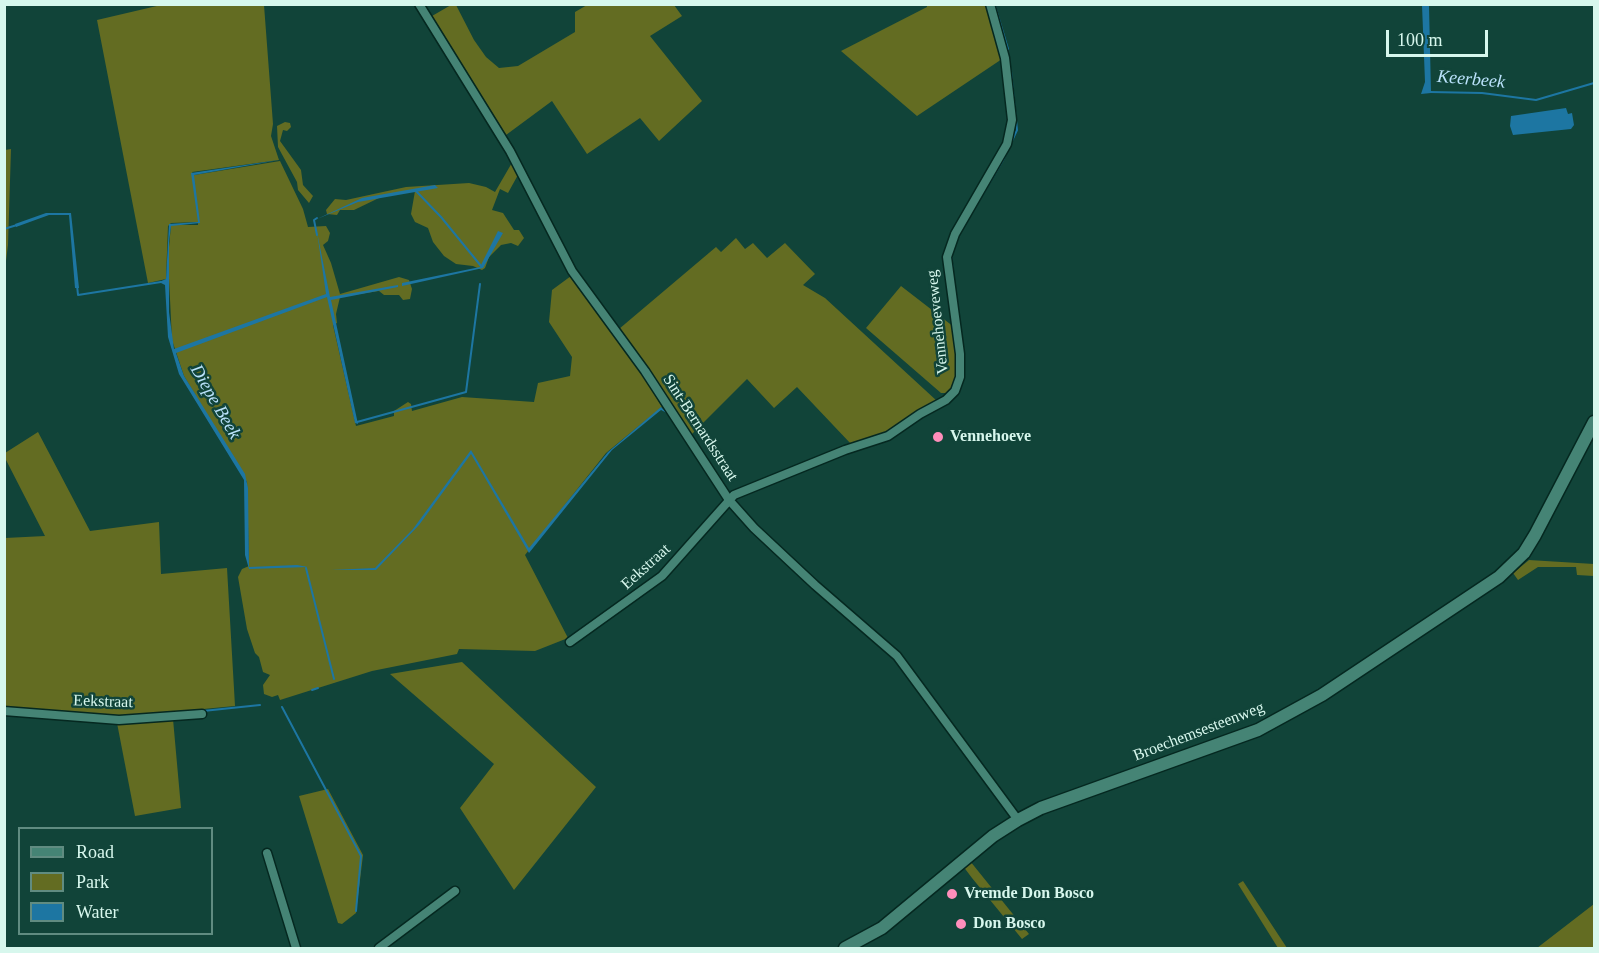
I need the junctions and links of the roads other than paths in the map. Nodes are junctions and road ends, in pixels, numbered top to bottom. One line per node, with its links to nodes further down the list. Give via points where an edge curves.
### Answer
1 (419, 4): 4 (street, Sint-Bernardsstraat, via 510,152 572,270 645,371)
2 (990, 4): 4 (street, Vennehoeveweg, via 1001,36 1012,120 1007,144 955,234 947,257 960,354 960,377 955,391 888,436 741,491)
3 (1594, 422): 8 (street, Broechemsesteenweg, via 1524,553 1499,577 1322,695 1258,730 1041,808)
4 (729, 500): 5 (street, Eekstraat, via 662,576); 8 (street, Sint-Bernardsstraat, via 815,585 897,656)
5 (570, 642)
6 (4, 711): 7 (street, Eekstraat, via 119,720)
7 (202, 714)
8 (1018, 820): 13 (street, Broechemsesteenweg, via 882,927)
9 (267, 853): 11 (street)
10 (455, 891): 12 (street)
11 (296, 948)
12 (379, 948)
13 (845, 948)

